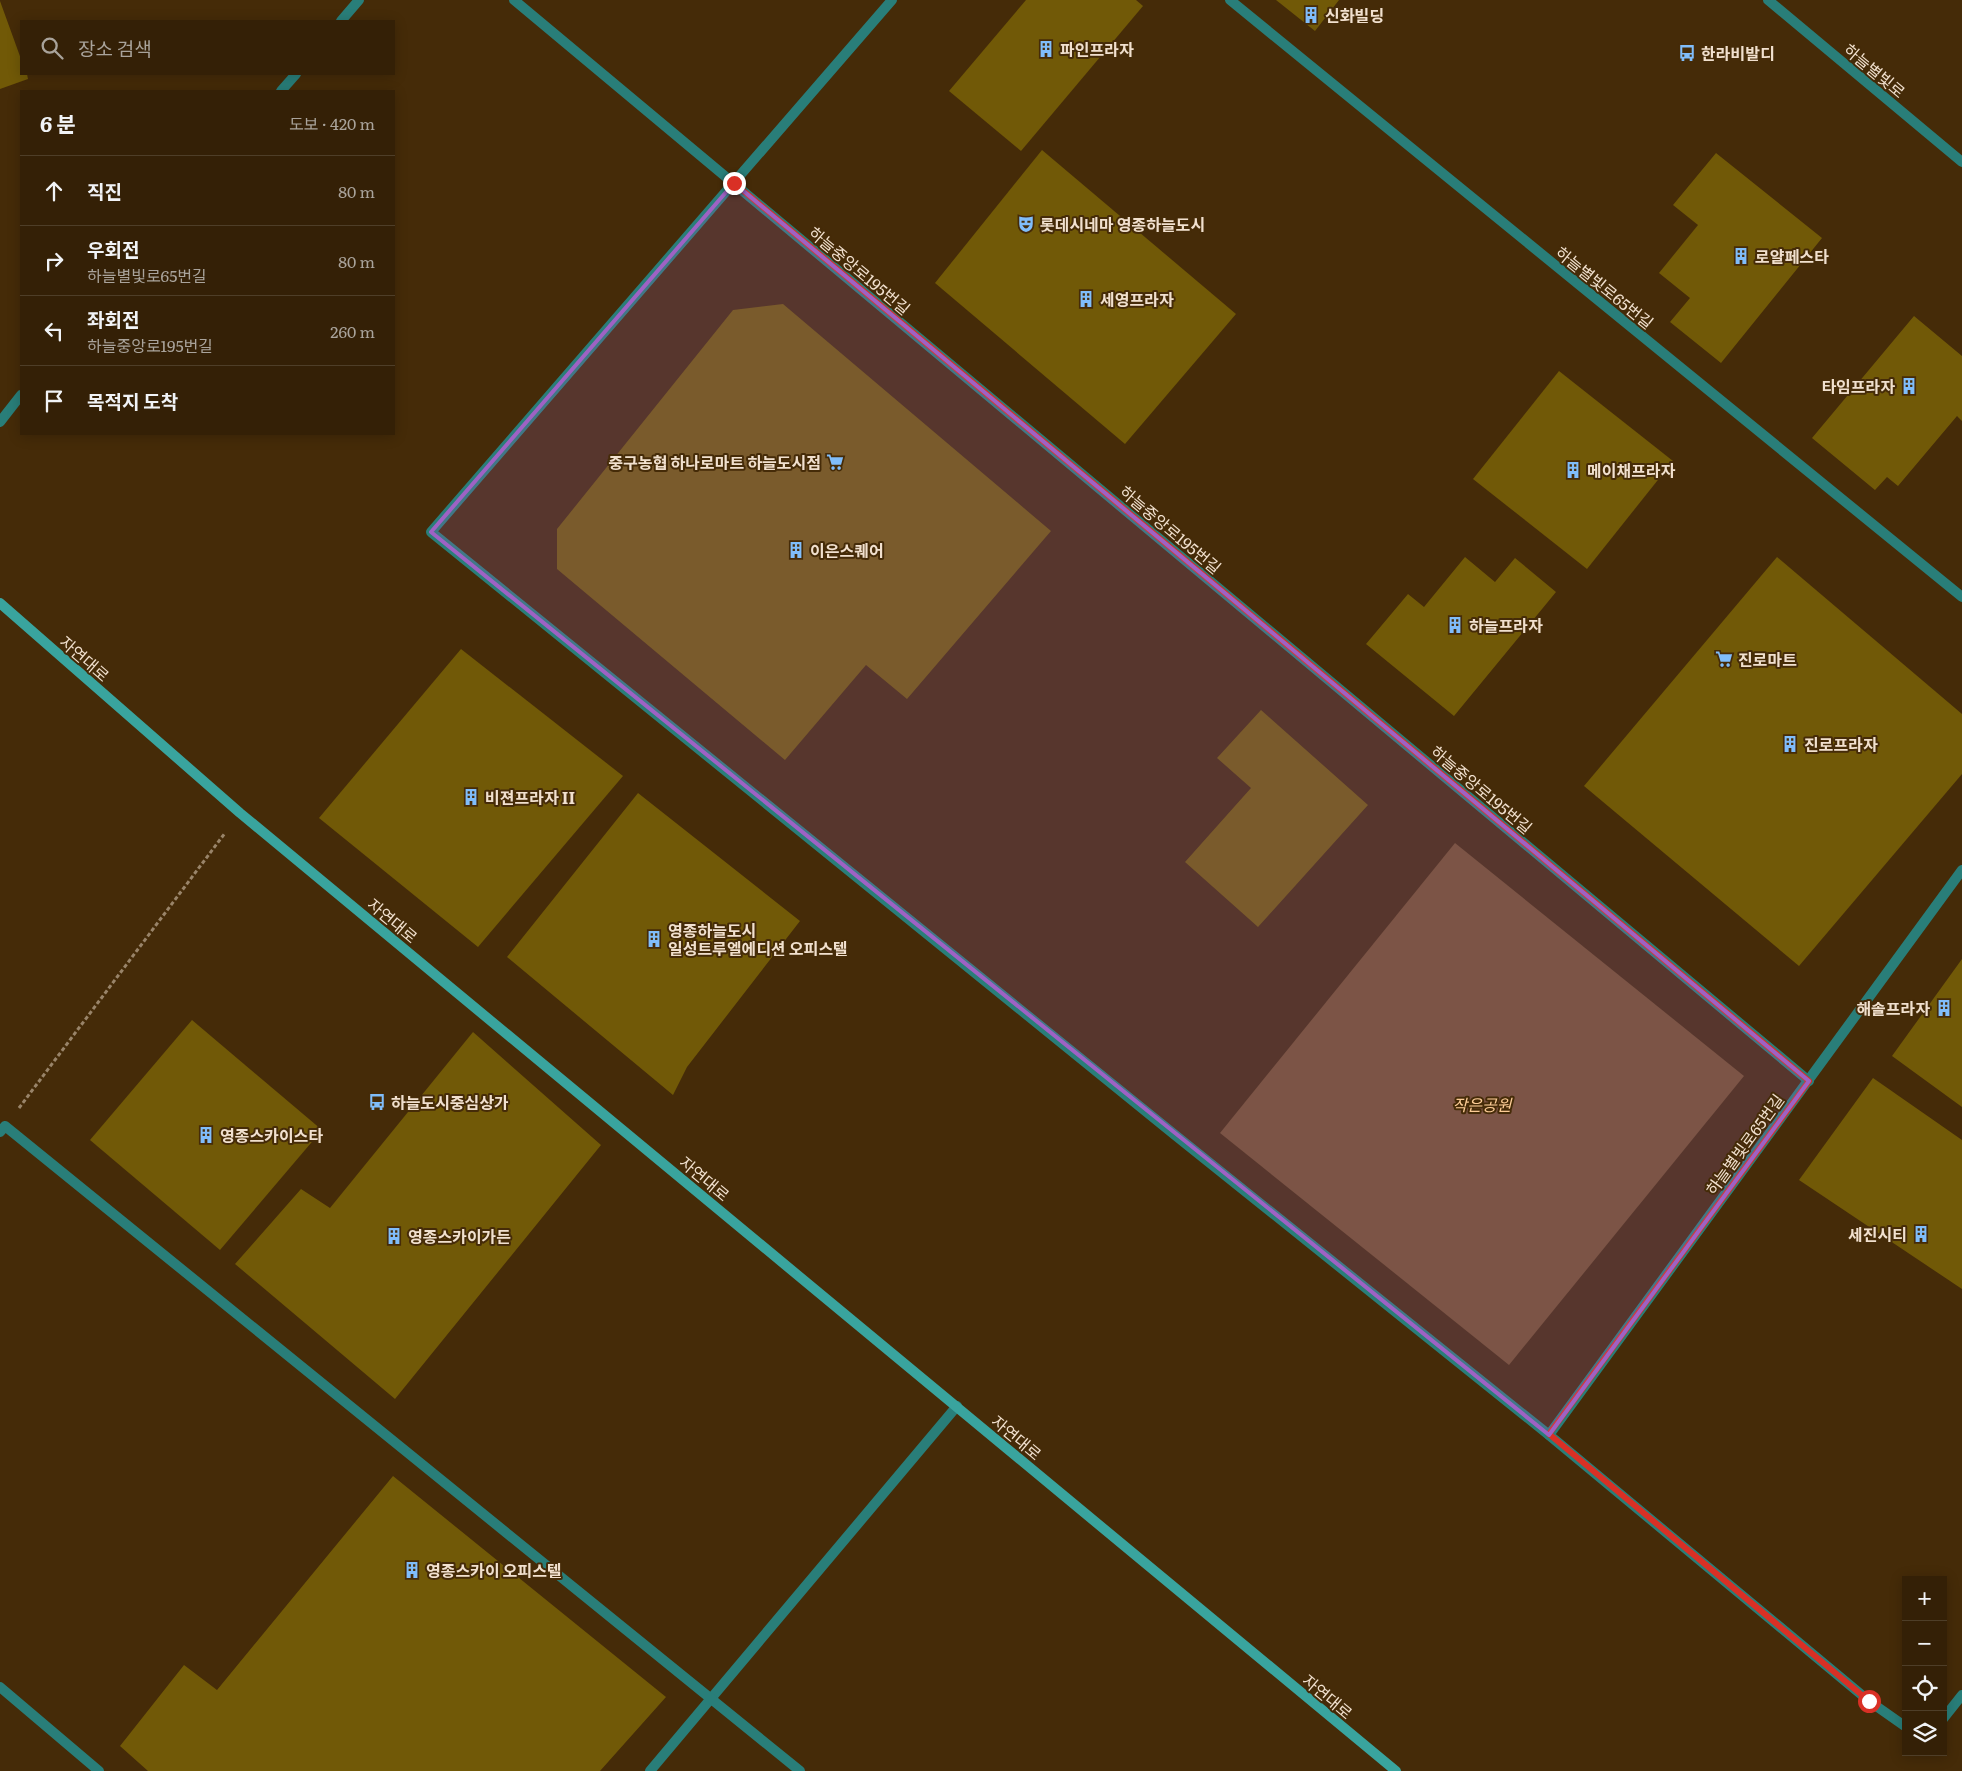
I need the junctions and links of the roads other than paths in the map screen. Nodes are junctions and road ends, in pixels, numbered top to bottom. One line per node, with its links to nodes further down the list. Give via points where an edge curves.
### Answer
1 (359, 0): 6 (street)
2 (514, 0): 10 (street, 하늘중앙로195번길)
3 (892, 0): 10 (street)
4 (1230, 0): 13 (street, 하늘별빛로65번길)
5 (1768, 0): 9 (street, 하늘별빛로)
6 (342, 20)
7 (295, 75): 8 (street)
8 (282, 90)
9 (1962, 162)
10 (734, 183): 16 (street, 하늘중앙로195번길); 19 (street, via 431,532)
11 (20, 396): 12 (street)
12 (0, 422)
13 (1962, 597)
14 (0, 603): 18 (main road, 자연대로, via 240,812)
15 (1962, 870): 16 (street, 하늘별빛로65번길)
16 (1809, 1081): 19 (street, 하늘별빛로65번길)
17 (3, 1129): 22 (street)
18 (957, 1406): 22 (street); 28 (main road, 자연대로)
19 (1549, 1434): 24 (street, via 1869,1701)
20 (0, 1687): 25 (street)
21 (1962, 1695): 23 (street)
22 (711, 1698): 26 (street); 27 (street)
23 (1947, 1714)
24 (1902, 1724)
25 (99, 1771)
26 (650, 1771)
27 (800, 1771)
28 (1396, 1771)

